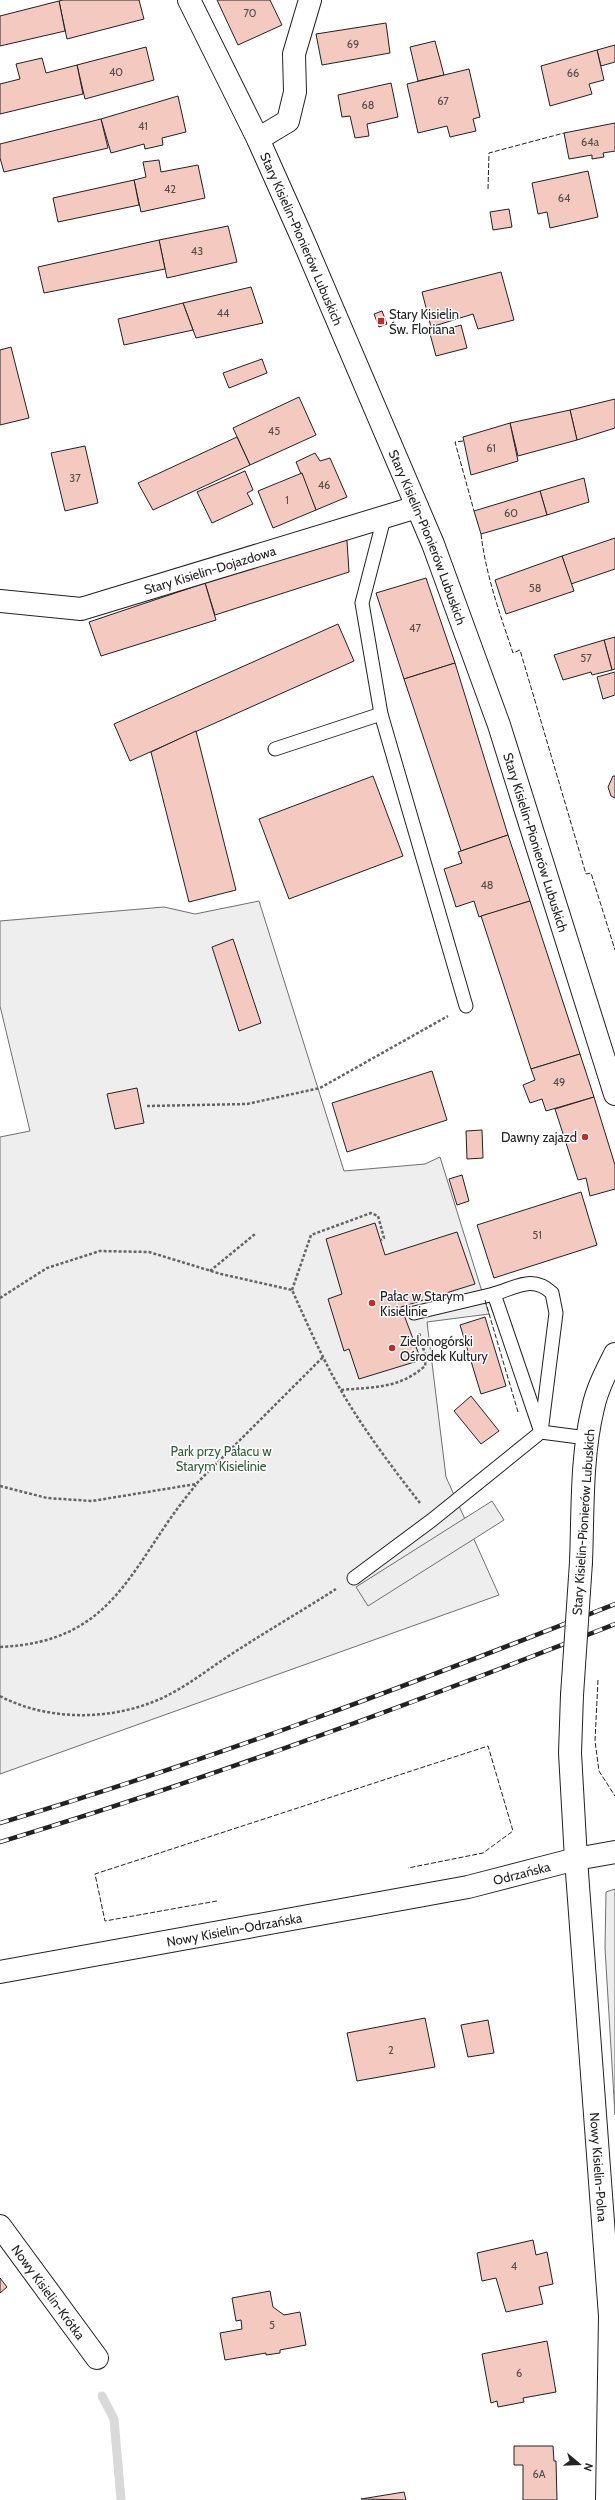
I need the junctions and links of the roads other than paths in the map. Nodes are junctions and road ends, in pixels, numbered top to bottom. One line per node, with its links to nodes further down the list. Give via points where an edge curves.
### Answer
1 (189, 0): 3 (street, Stary Kisielin-Pionierów Lubuskich)
2 (310, 0): 3 (street, via 294,54 295,92 288,121)
3 (258, 139): 4 (street, Stary Kisielin-Pionierów Lubuskich)
4 (417, 507): 5 (street, Stary Kisielin-Dojazdowa); 10 (street, Stary Kisielin-Pionierów Lubuskich, via 499,725)
5 (384, 518): 6 (street, Stary Kisielin-Dojazdowa, via 81,609); 7 (lane, via 362,603)
6 (0, 600)
7 (381, 714): 8 (lane); 9 (lane)
8 (275, 749)
9 (466, 1006)
10 (615, 1094)
11 (494, 1294): 12 (lane); 14 (lane); 14 (lane, via 530,1282 538,1283 552,1293 556,1313)
12 (414, 1313)
13 (615, 1354): 15 (street, Stary Kisielin-Pionierów Lubuskich, via 601,1382)
14 (541, 1432): 15 (lane); 16 (lane, via 432,1520)
15 (587, 1438): 18 (street, Stary Kisielin-Pionierów Lubuskich, bridge, via 570,1753)
16 (354, 1578)
17 (615, 1852): 18 (street, Odrzańska)
18 (576, 1860): 19 (street, Odrzańska); 23 (street, Nowy Kisielin-Polna, via 610,2316)
19 (468, 1888): 20 (street, Nowy Kisielin-Odrzańska)
20 (0, 1972)
21 (0, 2226): 22 (street, Nowy Kisielin-Krótka)
22 (97, 2358)
23 (607, 2500)

